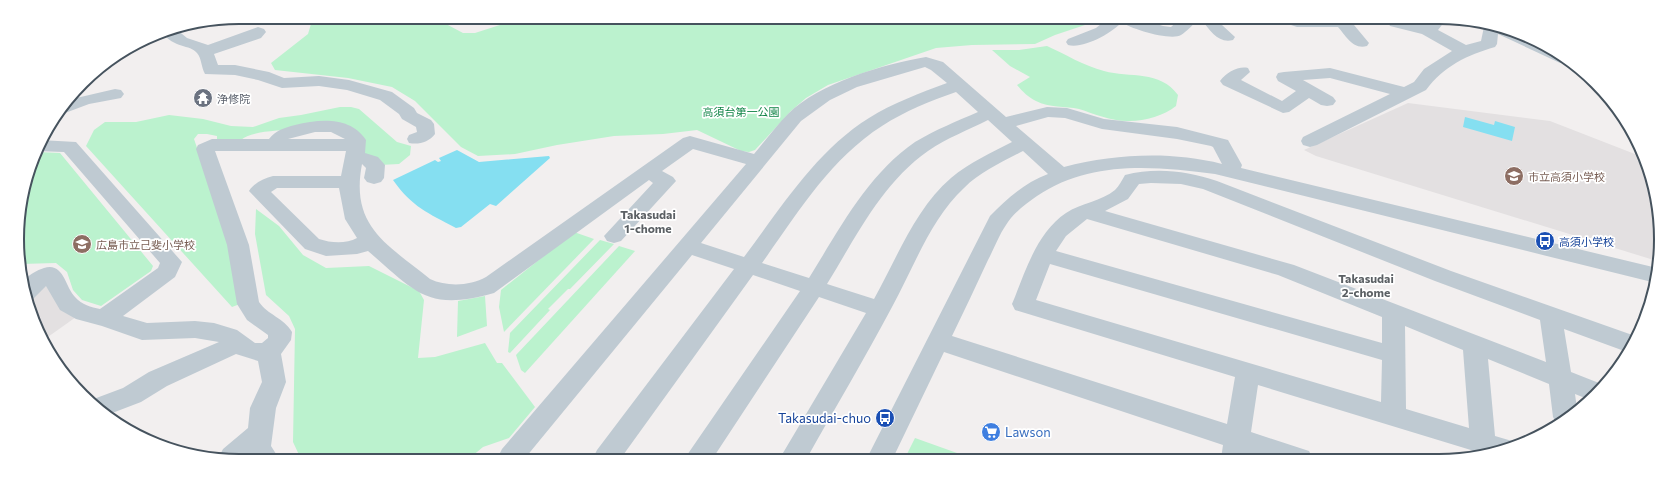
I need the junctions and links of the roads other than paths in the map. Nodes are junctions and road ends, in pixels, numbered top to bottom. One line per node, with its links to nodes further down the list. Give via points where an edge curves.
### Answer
1 (1110, 24): 12 (street, via 1102,31)
2 (1140, 24): 3 (street, via 1161,31 1175,32)
3 (1184, 24)
4 (1213, 24): 11 (street)
5 (1347, 24): 13 (street)
6 (1408, 24): 7 (street)
7 (1432, 26): 15 (street)
8 (1491, 30): 15 (street, via 1489,44)
9 (258, 32): 14 (street)
10 (172, 34): 14 (street, via 178,41 198,44)
11 (1227, 37)
12 (1074, 42)
13 (1361, 43)
14 (206, 51): 24 (street, via 211,70 236,70 282,83 319,81 349,85 386,96 408,115 425,124 426,134)
15 (1464, 51): 19 (street, via 1430,73 1420,86)
16 (1242, 72): 18 (street, via 1229,81 1283,108)
17 (958, 85): 23 (street); 29 (street, via 938,66 926,62 851,83 824,96 795,117); 40 (street, via 911,103 866,129 838,152 815,176)
18 (1307, 91): 19 (street, via 1284,78 1330,73); 21 (street)
19 (1406, 93): 25 (street)
20 (115, 94): 22 (street)
21 (1327, 101)
22 (72, 104)
23 (997, 118): 26 (street); 31 (street, via 1057,112 1113,126 1198,137 1221,144 1232,165); 42 (street, via 946,132 912,153 874,192)
24 (416, 139)
25 (1310, 141)
26 (1025, 143): 32 (street); 44 (street, via 980,166 957,183 926,223)
27 (45, 146): 47 (street, via 69,146 171,262 167,272)
28 (355, 151): 33 (street, via 374,164); 34 (street); 52 (street, via 276,144 212,145 205,149 238,244 248,304 255,314 280,332 278,342)
29 (758, 162): 30 (street, via 690,142); 38 (street)
30 (647, 172): 36 (street, via 666,181); 37 (street, via 486,287 451,293 431,290)
31 (1231, 172): 32 (street, via 1185,163 1143,161 1092,165); 41 (street)
32 (1061, 175): 48 (street, via 1034,187 1008,208 997,221)
33 (374, 178)
34 (349, 182): 37 (street, via 355,219); 37 (street, via 273,182 259,191 312,244 341,249)
35 (1088, 210): 39 (street, via 1056,233); 45 (street, via 1097,216 1286,270); 46 (street, via 1122,194 1132,179 1160,177 1200,182)
36 (614, 236)
37 (370, 242)
38 (687, 246): 40 (street); 64 (street)
39 (1044, 255): 53 (street); 54 (street, via 1023,304)
40 (749, 266): 42 (street); 65 (street)
41 (1651, 275)
42 (813, 287): 44 (street); 66 (street)
43 (30, 288): 47 (street, via 49,274 54,278 60,295 70,308)
44 (880, 309): 67 (street)
45 (1394, 312): 51 (street); 53 (street)
46 (1551, 316): 49 (street); 55 (street)
47 (104, 318): 50 (street, via 142,331 188,329 212,332 228,336)
48 (938, 342): 62 (street); 68 (street)
49 (1627, 343)
50 (237, 344): 52 (street, via 250,351); 57 (street)
51 (1475, 345): 55 (street); 61 (street)
52 (268, 350): 60 (street, via 274,382 263,408)
53 (1394, 355): 59 (street)
54 (1248, 372): 59 (street); 62 (street)
55 (1560, 378): 56 (street); 58 (street)
56 (1592, 390)
57 (103, 406)
58 (1565, 413)
59 (1393, 416): 61 (street)
60 (262, 445): 63 (street)
61 (1493, 446)
62 (1235, 449): 69 (street)
63 (240, 454)
64 (513, 454)
65 (616, 454)
66 (701, 454)
67 (796, 454)
68 (882, 454)
69 (1268, 454)

